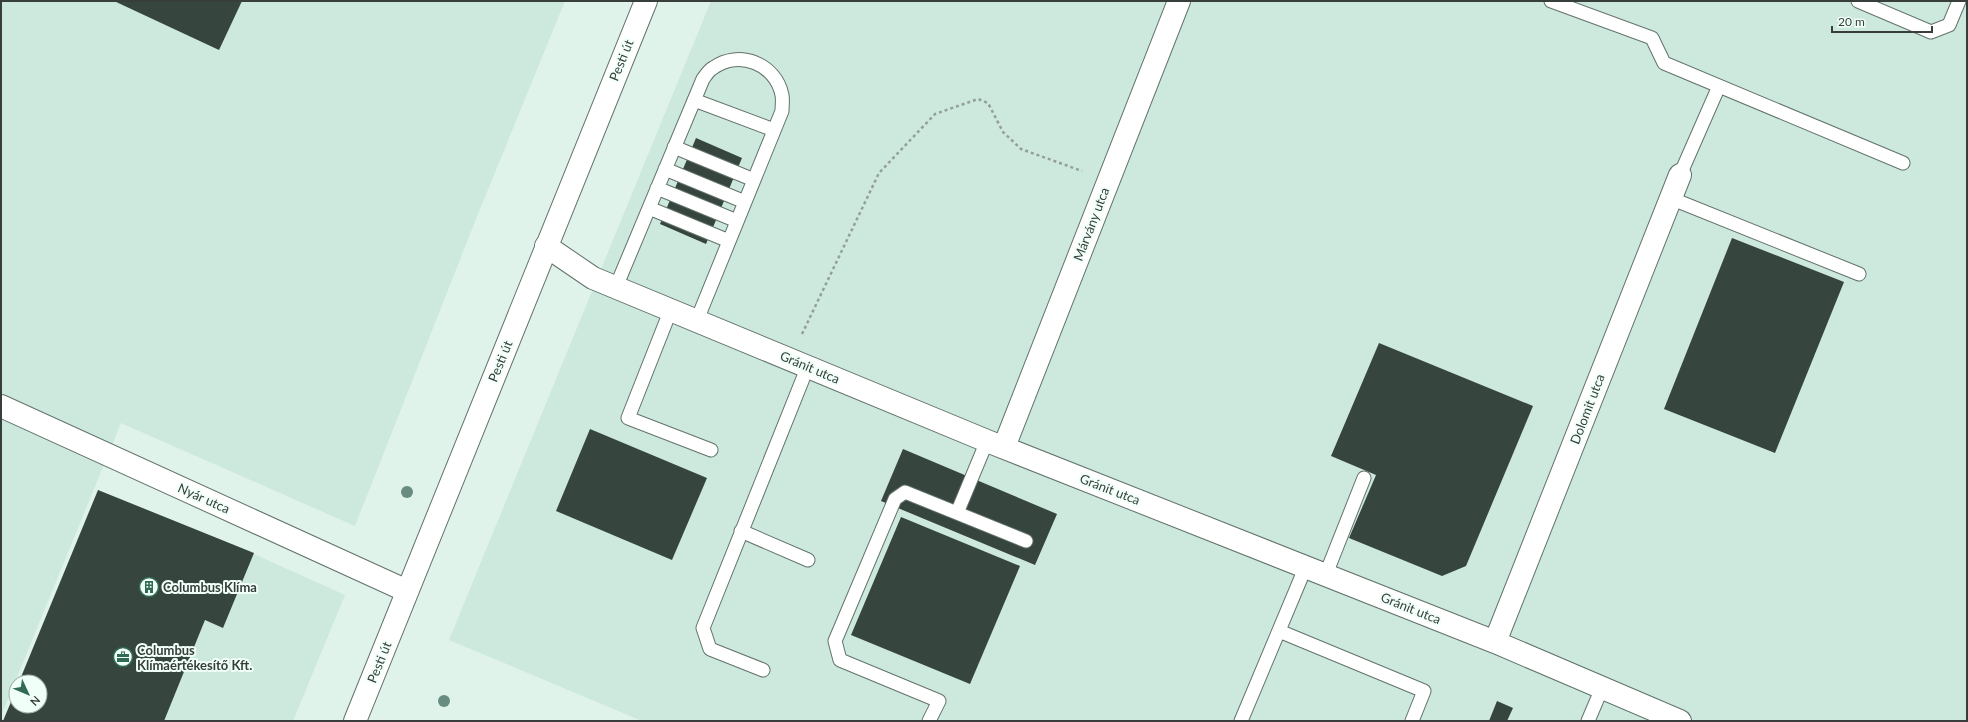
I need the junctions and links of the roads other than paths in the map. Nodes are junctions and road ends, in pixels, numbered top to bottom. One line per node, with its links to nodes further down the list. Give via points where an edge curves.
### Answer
1 (646, 1): 20 (street, Pesti út)
2 (1179, 1): 27 (street, Márvány utca, via 1108,181)
3 (1551, 1): 6 (lane, via 1652,38 1664,63)
4 (1858, 1): 5 (lane, via 1931,32 1949,25)
5 (1959, 1)
6 (1719, 86): 10 (lane); 12 (lane)
7 (694, 100): 8 (lane); 8 (lane, via 703,79 713,68 726,61 741,59 756,62 768,70 777,82 782,96 782,111); 9 (lane)
8 (774, 130): 13 (lane)
9 (674, 147): 11 (lane); 13 (lane)
10 (1903, 163)
11 (665, 169): 14 (lane); 16 (lane)
12 (1680, 175): 15 (street, Dolomit utca)
13 (754, 180): 16 (lane)
14 (657, 188): 17 (lane); 18 (lane)
15 (1670, 198): 21 (lane); 38 (street, Dolomit utca)
16 (745, 202): 18 (lane)
17 (649, 208): 19 (lane); 22 (lane)
18 (736, 221): 19 (lane)
19 (729, 241): 24 (lane)
20 (546, 246): 22 (street, Gránit utca, via 593,278); 36 (street, Pesti út)
21 (1859, 274)
22 (616, 287): 23 (street, Gránit utca)
23 (671, 309): 24 (street, Gránit utca); 28 (lane, via 628,418)
24 (697, 320): 25 (street, Gránit utca)
25 (799, 362): 27 (street, Gránit utca); 31 (lane)
26 (1, 406): 36 (street, Nyár utca)
27 (995, 444): 30 (lane); 34 (street, Gránit utca)
28 (711, 450)
29 (1364, 478): 35 (lane)
30 (957, 513): 32 (lane); 42 (lane, via 905,492 895,499 835,641 840,660 938,701)
31 (740, 531): 33 (lane); 39 (lane, via 703,628 710,649)
32 (1026, 541)
33 (808, 560)
34 (1306, 566): 35 (street, Gránit utca); 37 (lane)
35 (1326, 574): 38 (street, Gránit utca)
36 (407, 591): 41 (street, Pesti út)
37 (1279, 631): 43 (lane); 44 (lane, via 1424,691)
38 (1495, 642): 40 (street, Gránit utca)
39 (763, 670)
40 (1602, 688): 45 (lane); 46 (street, Gránit utca)
41 (355, 721)
42 (929, 721)
43 (1241, 721)
44 (1412, 721)
45 (1588, 721)
46 (1680, 721)

